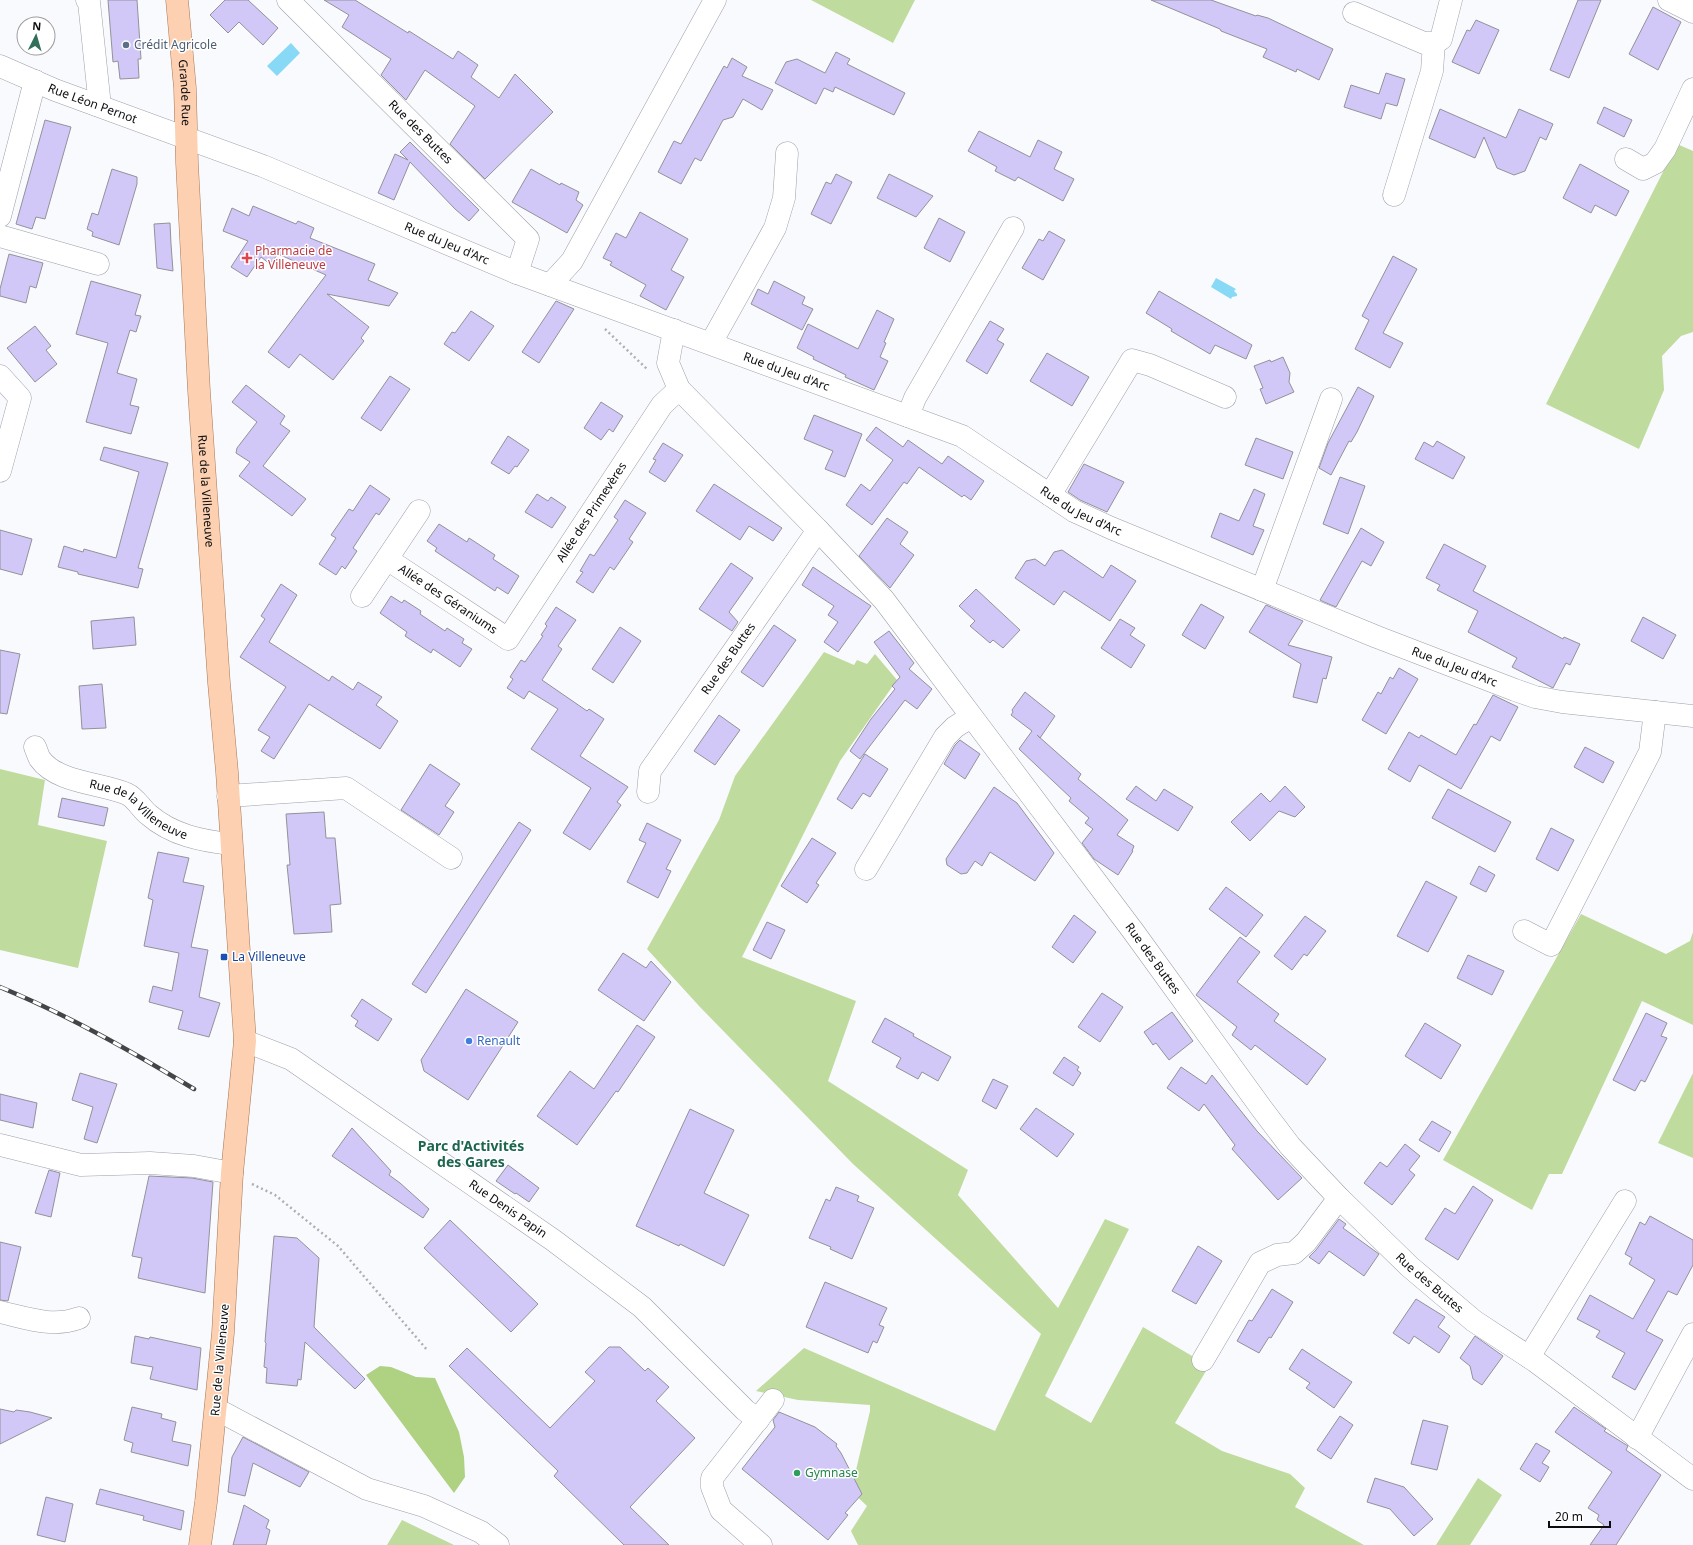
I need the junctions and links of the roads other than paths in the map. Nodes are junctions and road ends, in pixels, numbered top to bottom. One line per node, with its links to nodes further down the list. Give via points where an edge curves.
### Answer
1 (87, 0): 13 (street, via 90,2 99,97)
2 (177, 0): 14 (main road, Grande Rue, via 185,88)
3 (288, 0): 22 (street, Rue des Buttes, via 528,239)
4 (715, 0): 23 (street, via 572,261)
5 (1451, 0): 9 (street, via 1441,39)
6 (1669, 0): 7 (street)
7 (1693, 12)
8 (1354, 13): 9 (street, via 1424,43)
9 (1434, 43): 17 (street, via 1432,71)
10 (0, 66): 11 (street, Rue Léon Pernot)
11 (35, 81): 13 (street, Rue Léon Pernot); 18 (street)
12 (1693, 89): 16 (street, via 1665,149 1655,163 1643,169)
13 (97, 105): 14 (street, Rue Léon Pernot)
14 (186, 138): 22 (street, Rue du Jeu d'Arc, via 264,166); 44 (main road, Rue de la Villeneuve, via 199,391)
15 (787, 153): 25 (street, via 784,198 775,228)
16 (1626, 160)
17 (1394, 195)
18 (0, 216)
19 (1013, 228): 30 (street, via 914,398)
20 (0, 236): 21 (street)
21 (98, 264)
22 (517, 273): 23 (street, Rue du Jeu d'Arc)
23 (550, 285): 24 (street, Rue du Jeu d'Arc)
24 (674, 330): 25 (street, Rue du Jeu d'Arc); 27 (street, Rue des Buttes, via 668,363)
25 (711, 343): 30 (street, Rue du Jeu d'Arc)
26 (0, 376): 31 (street, via 20,398)
27 (677, 392): 34 (street, Rue des Buttes); 38 (street, Allée des Primevères, via 662,405)
28 (1225, 397): 32 (street, via 1150,365 1132,360)
29 (1331, 399): 36 (street)
30 (908, 416): 32 (street, Rue du Jeu d'Arc, via 962,436)
31 (0, 471)
32 (1050, 495): 36 (street, Rue du Jeu d'Arc, via 1074,511 1111,528)
33 (419, 511): 35 (street, Allée des Géraniums)
34 (818, 530): 41 (street, Rue des Buttes, via 884,600); 43 (street, Rue des Buttes, via 650,772)
35 (387, 559): 37 (street, Allée des Géraniums); 38 (street, Allée des Géraniums)
36 (1262, 590): 39 (street, Rue du Jeu d'Arc, via 1535,697)
37 (362, 596)
38 (508, 639)
39 (1655, 712): 40 (street, Rue du Jeu d'Arc); 48 (street, via 1650,752 1551,945)
40 (1693, 716)
41 (971, 717): 47 (street, via 946,737); 52 (street, Rue des Buttes, via 1133,931 1290,1146)
42 (36, 748): 45 (street, Rue de la Villeneuve, via 39,758 49,768 76,781 128,795 148,815 168,829 192,838)
43 (648, 792)
44 (228, 796): 45 (main road, Rue de la Villeneuve); 46 (street, via 346,788)
45 (231, 844): 49 (main road, Rue de la Villeneuve)
46 (451, 858)
47 (866, 869)
48 (1524, 931)
49 (245, 1041): 51 (main road, Rue de la Villeneuve); 61 (street, Rue Denis Papin, via 291,1059 553,1240 642,1307)
50 (0, 1145): 51 (street, via 81,1165 194,1166)
51 (232, 1173): 60 (main road, Rue de la Villeneuve)
52 (1339, 1198): 57 (street, Rue des Buttes, via 1410,1267 1474,1321); 58 (street, via 1306,1242 1294,1253 1277,1255 1260,1263)
53 (1625, 1201): 57 (street)
54 (0, 1312): 55 (street, via 51,1324)
55 (79, 1318)
56 (1693, 1334): 62 (street)
57 (1529, 1357): 62 (street, Rue des Buttes)
58 (1203, 1360)
59 (773, 1400): 61 (street)
60 (216, 1409): 64 (main road, Rue de la Villeneuve); 65 (street, via 367,1490 424,1506 481,1532)
61 (752, 1415): 66 (street, via 712,1478 712,1488 721,1510)
62 (1637, 1438): 63 (street, Rue des Buttes)
63 (1693, 1479)
64 (200, 1545)
65 (498, 1545)
66 (760, 1545)

